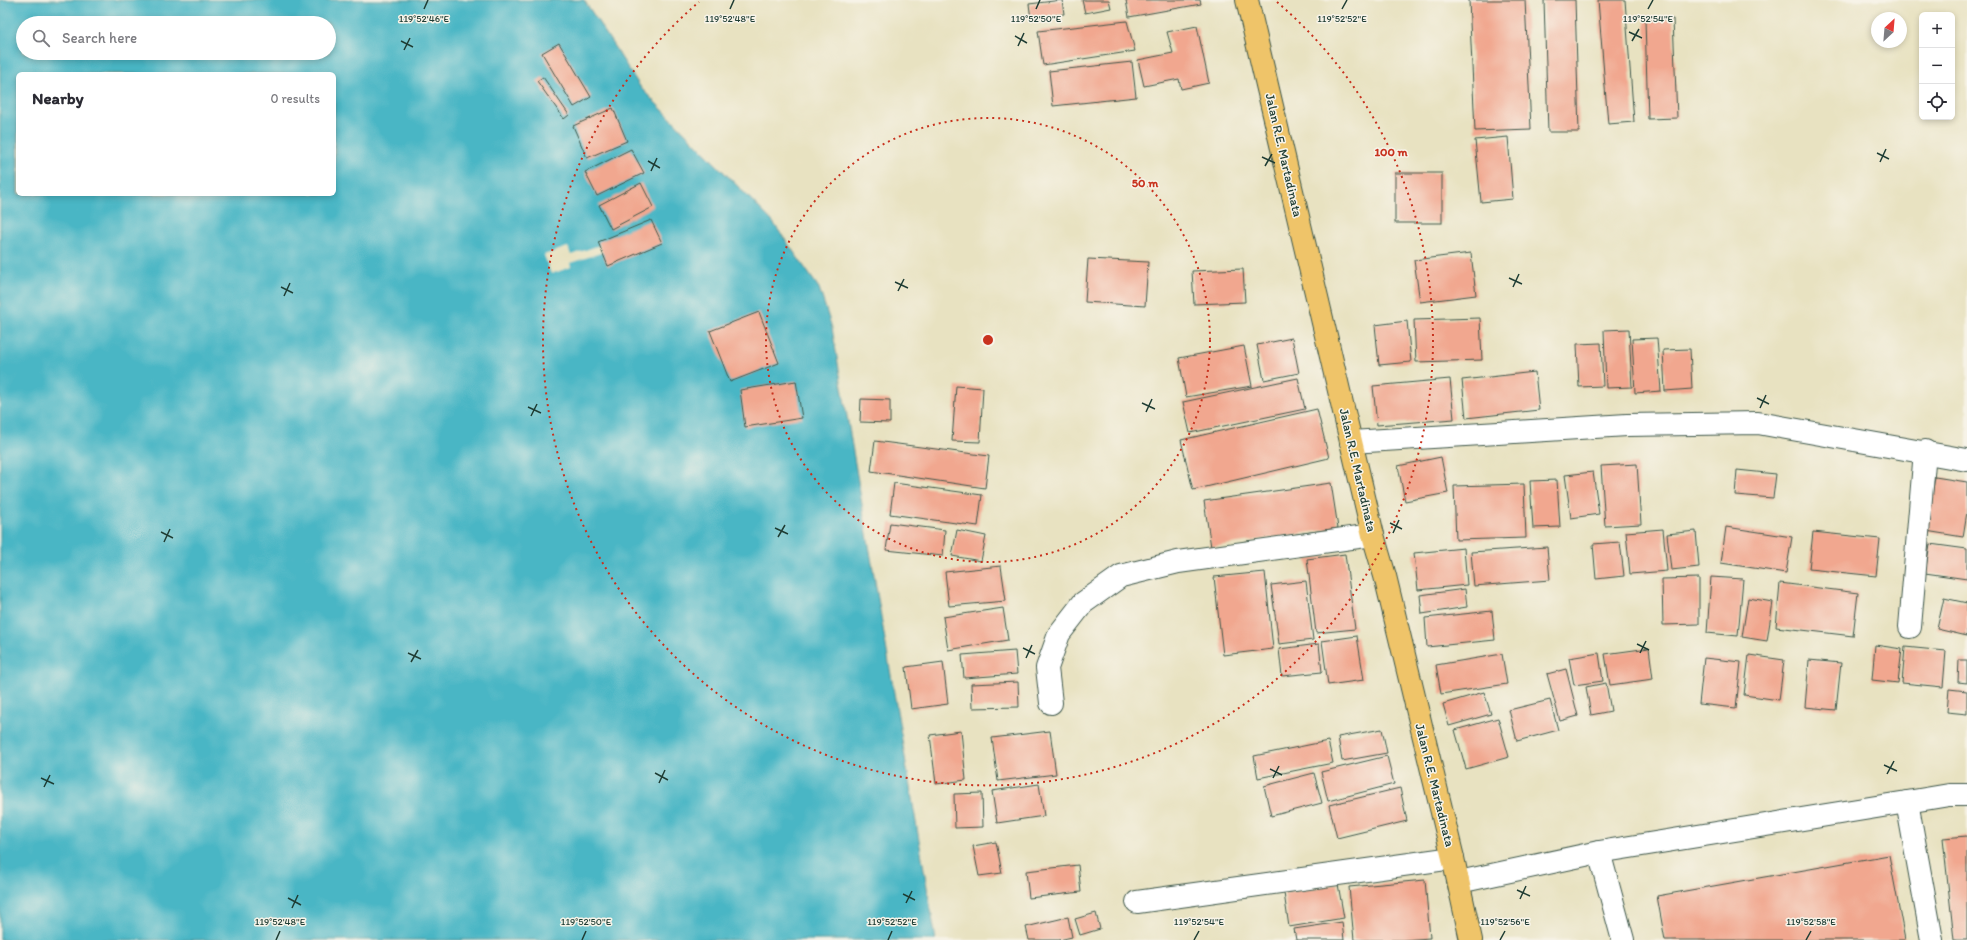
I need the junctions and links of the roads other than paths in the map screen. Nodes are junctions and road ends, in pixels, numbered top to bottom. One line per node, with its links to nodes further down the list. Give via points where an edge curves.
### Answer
1 (1247, 0): 2 (highway, Jalan R.E. Martadinata)
2 (1351, 442): 3 (street, via 1627,425 1758,422); 5 (highway, Jalan R.E. Martadinata)
3 (1925, 451): 4 (street); 6 (street)
4 (1967, 460)
5 (1373, 535): 7 (street, via 1178,562 1120,576 1083,603 1059,634 1047,668); 11 (highway, Jalan R.E. Martadinata)
6 (1910, 627)
7 (1051, 703)
8 (1967, 795): 9 (street, via 1949,795)
9 (1908, 802): 10 (street); 16 (street)
10 (1599, 852): 12 (street); 15 (street)
11 (1453, 858): 12 (highway, Jalan R.E. Martadinata); 13 (street)
12 (1459, 882): 14 (highway, Jalan R.E. Martadinata)
13 (1137, 902)
14 (1471, 940)
15 (1623, 940)
16 (1932, 940)

